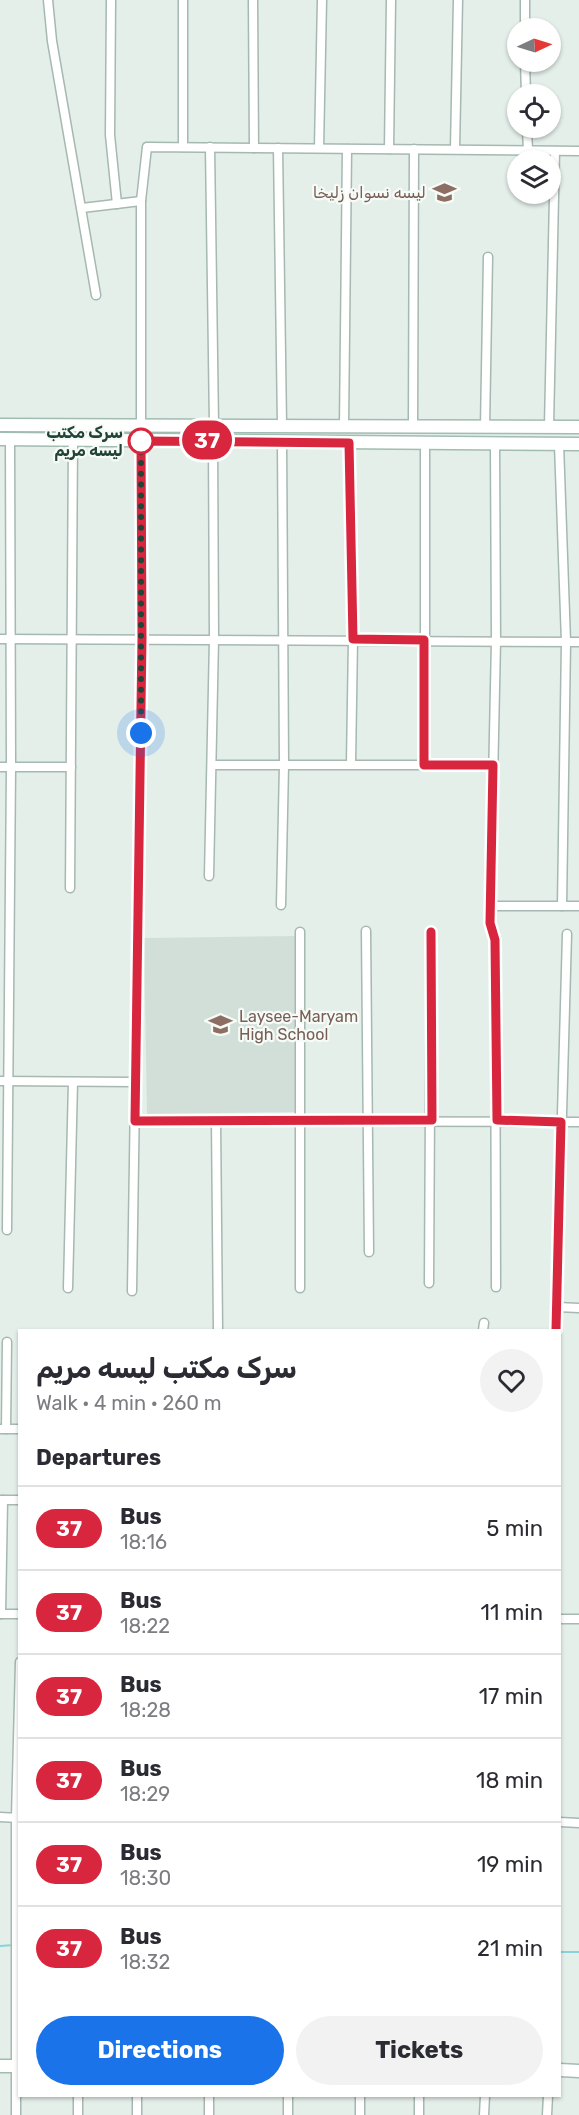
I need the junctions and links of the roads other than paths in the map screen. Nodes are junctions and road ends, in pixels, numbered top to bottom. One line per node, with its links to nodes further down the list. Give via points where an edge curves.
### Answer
1 (48, 0): 25 (street)
2 (111, 0): 23 (street, via 110,135)
3 (183, 0): 10 (street)
4 (254, 0): 12 (street)
5 (322, 0): 14 (street)
6 (391, 0): 16 (street)
7 (458, 0): 18 (street)
8 (525, 0): 9 (street)
9 (525, 18)
10 (183, 147): 11 (street); 22 (street, via 147,147)
11 (210, 147): 12 (street); 32 (street)
12 (254, 148): 13 (street)
13 (278, 148): 14 (street); 33 (street)
14 (319, 148): 15 (street)
15 (347, 149): 16 (street); 34 (street)
16 (389, 149): 17 (street)
17 (414, 149): 18 (street); 36 (street)
18 (455, 149): 19 (street)
19 (507, 150)
20 (561, 151): 21 (street)
21 (579, 151)
22 (141, 201): 23 (street); 30 (street)
23 (117, 204): 25 (street)
24 (554, 204): 35 (street)
25 (82, 208): 27 (street)
26 (488, 257): 37 (street)
27 (96, 295)
28 (117, 424): 29 (main road); 30 (main road); 41 (main road)
29 (0, 425)
30 (141, 425): 31 (main road)
31 (162, 425): 32 (main road); 42 (main road)
32 (214, 425): 33 (main road)
33 (282, 425): 34 (main road)
34 (344, 426): 36 (main road)
35 (549, 426): 37 (main road); 38 (main road)
36 (414, 427): 37 (main road)
37 (485, 427)
38 (579, 427)
39 (5, 439): 40 (main road); 54 (street)
40 (73, 439): 41 (main road); 51 (street)
41 (117, 440): 44 (main road)
42 (162, 440): 43 (main road); 44 (main road)
43 (213, 440): 45 (main road); 55 (street)
44 (141, 441): 52 (street)
45 (282, 441): 46 (main road); 57 (street)
46 (349, 443): 47 (main road); 56 (street)
47 (425, 443): 48 (main road); 58 (street)
48 (495, 443): 49 (main road); 59 (street)
49 (559, 444): 50 (main road); 60 (street)
50 (579, 444)
51 (70, 638): 52 (street); 54 (street); 69 (street)
52 (142, 638): 55 (street); 82 (street)
53 (0, 639): 54 (street)
54 (11, 639): 68 (street)
55 (214, 639): 57 (street); 63 (street)
56 (353, 639): 57 (street); 58 (street); 62 (street)
57 (283, 640): 64 (street)
58 (424, 640): 59 (street); 65 (street)
59 (496, 641): 60 (street); 66 (street)
60 (566, 642): 61 (street); 74 (street)
61 (579, 642)
62 (351, 763): 64 (street); 65 (street)
63 (213, 765): 64 (street); 70 (street)
64 (284, 765): 72 (street)
65 (424, 765): 66 (street)
66 (493, 765): 73 (street)
67 (0, 766): 68 (street)
68 (11, 767): 69 (street); 80 (street)
69 (71, 767): 71 (street)
70 (209, 876)
71 (69, 888)
72 (281, 905)
73 (491, 906): 74 (street); 87 (street, via 495,940)
74 (562, 906): 75 (street)
75 (579, 906)
76 (366, 931): 85 (street)
77 (300, 932): 84 (street)
78 (431, 932): 86 (street)
79 (567, 934): 89 (street)
80 (4, 1081): 81 (street); 91 (street)
81 (73, 1082): 82 (street); 95 (street)
82 (134, 1082): 88 (street)
83 (216, 1120): 84 (street); 88 (street); 100 (street)
84 (300, 1120): 85 (street); 96 (street)
85 (367, 1120): 86 (street); 92 (street)
86 (432, 1120): 87 (street); 93 (street)
87 (497, 1120): 89 (street); 94 (street)
88 (135, 1121): 97 (street)
89 (561, 1122): 90 (street); 98 (street)
90 (579, 1122)
91 (7, 1230)
92 (369, 1252)
93 (429, 1283)
94 (496, 1287)
95 (68, 1288)
96 (300, 1288)
97 (132, 1291)
98 (556, 1307): 99 (street); 101 (street)
99 (579, 1308)
100 (218, 1329)
101 (556, 1329)
102 (7, 1342): 103 (street)
103 (3, 1429)
104 (1, 1500): 105 (street); 106 (street)
105 (18, 1500)
106 (1, 1614): 107 (street)
107 (18, 1614)
108 (561, 1619): 109 (street)
109 (579, 1620)
110 (0, 1817): 111 (street)
111 (18, 1818): 115 (street)
112 (561, 1822): 113 (street)
113 (579, 1823)
114 (0, 2066): 115 (main road)
115 (18, 2066): 126 (street)
116 (561, 2070): 117 (main road)
117 (579, 2071)
118 (78, 2097): 127 (street)
119 (137, 2097): 128 (street)
120 (209, 2097): 129 (street)
121 (288, 2097): 130 (street)
122 (360, 2097): 131 (street)
123 (419, 2097): 132 (street)
124 (485, 2097): 133 (street)
125 (548, 2097): 134 (street)
126 (16, 2115)
127 (78, 2115)
128 (137, 2115)
129 (209, 2115)
130 (288, 2115)
131 (360, 2115)
132 (419, 2115)
133 (484, 2115)
134 (547, 2115)

